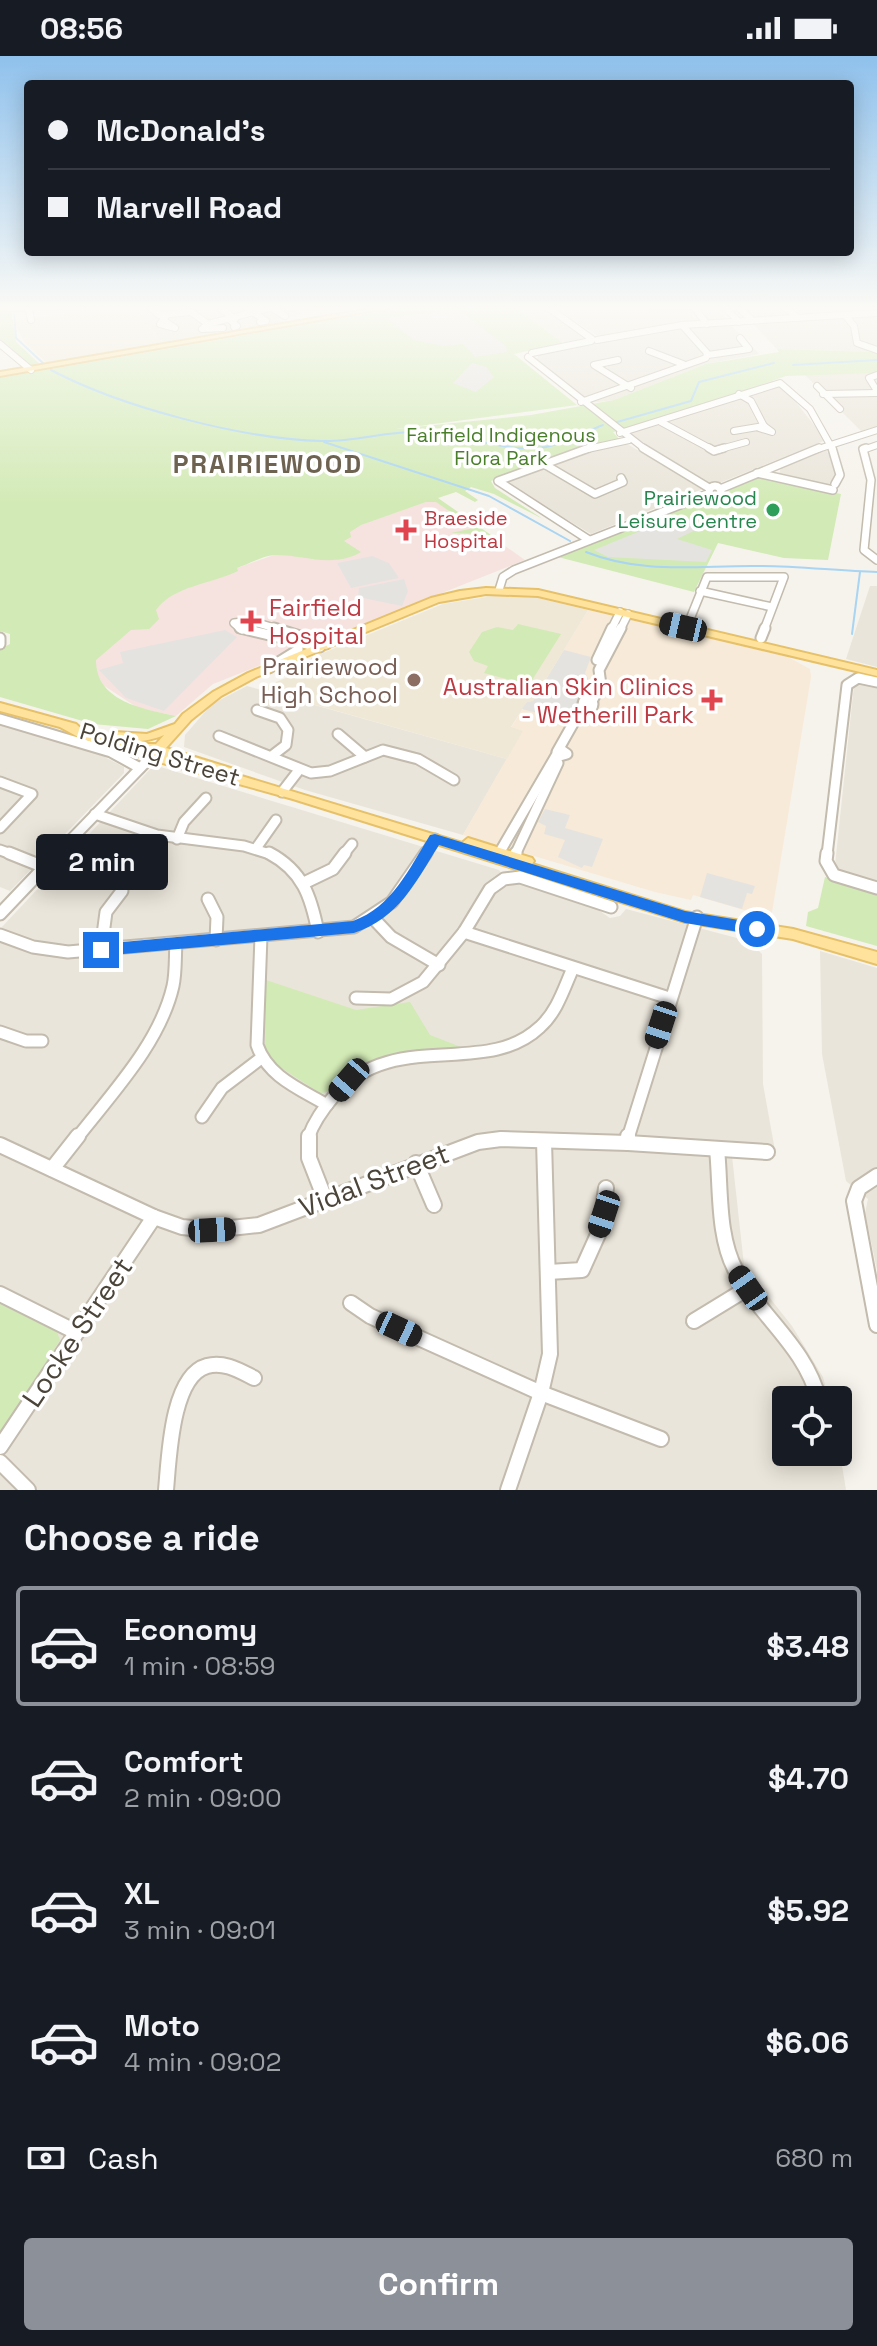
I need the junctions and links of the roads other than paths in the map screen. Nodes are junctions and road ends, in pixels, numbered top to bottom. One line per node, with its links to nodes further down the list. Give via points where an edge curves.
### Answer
1 (549, 373): 10 (street)
2 (607, 373): 6 (street)
3 (664, 373): 6 (street)
4 (877, 375): 7 (street, via 869,378)
5 (817, 386): 9 (street)
6 (631, 388): 10 (street)
7 (877, 392): 9 (street)
8 (739, 394): 12 (street); 14 (street, via 749,400 761,427); 18 (street, via 773,383 786,385)
9 (823, 394): 11 (street)
10 (581, 402): 15 (street)
11 (840, 409)
12 (661, 422): 15 (street); 17 (street, via 714,451)
13 (877, 430): 18 (street)
14 (734, 431)
15 (620, 433): 16 (street)
16 (629, 440): 20 (street); 23 (street)
17 (746, 442)
18 (832, 443): 21 (street); 21 (street, via 840,475 834,487)
19 (877, 445): 25 (street, via 863,449 871,480 864,550)
20 (544, 464): 22 (street, via 595,494 623,482); 24 (street, via 498,482)
21 (757, 473): 23 (street)
22 (621, 478)
23 (708, 491): 24 (street)
24 (589, 540): 26 (street, via 509,572)
25 (877, 560)
26 (499, 590): 29 (main road, via 538,593); 33 (main road, via 435,600)
27 (700, 591): 28 (street); 28 (street, via 707,577 784,577); 30 (street)
28 (772, 607): 31 (street)
29 (624, 613): 30 (main road); 65 (street, via 599,670 601,685)
30 (683, 627): 35 (main road)
31 (761, 638)
32 (298, 640): 33 (street); 33 (street, via 242,630 234,623 245,620 282,628); 34 (street, via 298,650)
33 (323, 646): 34 (main road)
34 (269, 668): 39 (main road, via 217,694)
35 (877, 673)
36 (877, 682): 68 (street, via 858,678 847,685 826,861 838,877)
37 (0, 707): 41 (main road, Polding Street)
38 (257, 710): 48 (street, via 280,718 288,730 286,745)
39 (187, 717): 42 (main road); 44 (main road, via 151,738)
40 (0, 719): 50 (street, via 102,749)
41 (65, 726): 44 (main road, Polding Street); 46 (main road, Polding Street)
42 (177, 729): 46 (main road); 47 (main road, via 173,746)
43 (338, 734): 49 (street)
44 (115, 736): 46 (main road, Polding Street)
45 (219, 736): 48 (street)
46 (155, 752): 47 (main road, Polding Street); 50 (street); 54 (main road, Polding Street)
47 (179, 755): 54 (main road, Polding Street)
48 (273, 755): 51 (street)
49 (365, 757): 51 (street, via 330,771); 52 (street, via 391,751 426,762)
50 (140, 768): 57 (street)
51 (299, 770): 55 (street)
52 (454, 780)
53 (0, 782): 59 (street, via 32,794)
54 (253, 783): 55 (main road, Polding Street)
55 (282, 792): 61 (main road, Polding Street)
56 (206, 798): 60 (street, via 184,822)
57 (95, 814): 60 (street); 66 (street)
58 (276, 820): 63 (street)
59 (0, 828)
60 (177, 839): 63 (street)
61 (435, 839): 65 (main road, Polding Street); 74 (street, via 399,897)
62 (352, 844): 67 (street, via 333,869)
63 (257, 847): 67 (street, via 291,866)
64 (0, 850): 66 (street)
65 (505, 858): 73 (main road, Polding Street)
66 (44, 867): 72 (street)
67 (306, 882): 75 (street)
68 (877, 888)
69 (122, 891): 81 (street, via 106,912)
70 (208, 899): 79 (street, via 217,917)
71 (611, 907): 76 (street, via 513,876 490,889)
72 (0, 914)
73 (697, 917): 82 (main road, Polding Street, via 793,934); 86 (street)
74 (374, 919): 75 (street); 83 (street, via 391,937)
75 (318, 932): 78 (street)
76 (464, 932): 83 (street); 84 (street)
77 (0, 935): 81 (street, via 49,950)
78 (261, 936): 79 (street); 89 (street)
79 (216, 940): 80 (street)
80 (176, 943): 81 (street); 98 (street, via 173,987 164,1013)
81 (101, 950)
82 (877, 958)
83 (439, 965): 85 (street, via 407,993 391,999)
84 (573, 968): 86 (street); 90 (street, via 552,1015 530,1036 502,1046 377,1064 349,1080)
85 (356, 998)
86 (669, 998): 93 (street)
87 (0, 1032): 88 (street)
88 (42, 1041)
89 (260, 1059): 90 (street); 91 (street, via 222,1088)
90 (327, 1105): 101 (street, via 306,1137)
91 (202, 1117)
92 (544, 1141): 93 (street, Vidal Street); 97 (street, Vidal Street, via 478,1142); 104 (street)
93 (628, 1143): 95 (street, Vidal Street)
94 (0, 1145): 98 (street, Vidal Street)
95 (717, 1149): 96 (street, Vidal Street); 105 (street, via 729,1251)
96 (767, 1152)
97 (416, 1163): 101 (street, Vidal Street); 102 (street)
98 (52, 1169): 103 (street, Vidal Street)
99 (877, 1176): 109 (street, via 859,1188 854,1201)
100 (606, 1188): 104 (street, via 604,1214 582,1270)
101 (325, 1199): 103 (street, Vidal Street, via 237,1229 182,1227)
102 (434, 1205)
103 (154, 1217): 110 (street, Locke Street)
104 (548, 1272): 113 (street, via 550,1354)
105 (748, 1288): 108 (street); 112 (street, via 807,1367)
106 (0, 1294): 110 (street)
107 (351, 1303): 113 (street)
108 (694, 1321)
109 (877, 1325)
110 (76, 1332): 115 (street, Locke Street)
111 (254, 1378): 118 (street, via 218,1363 203,1366 191,1377 174,1412)
112 (814, 1386)
113 (541, 1393): 114 (street); 119 (street)
114 (661, 1439)
115 (0, 1447)
116 (0, 1462): 117 (street)
117 (28, 1490)
118 (166, 1490)
119 (508, 1490)

